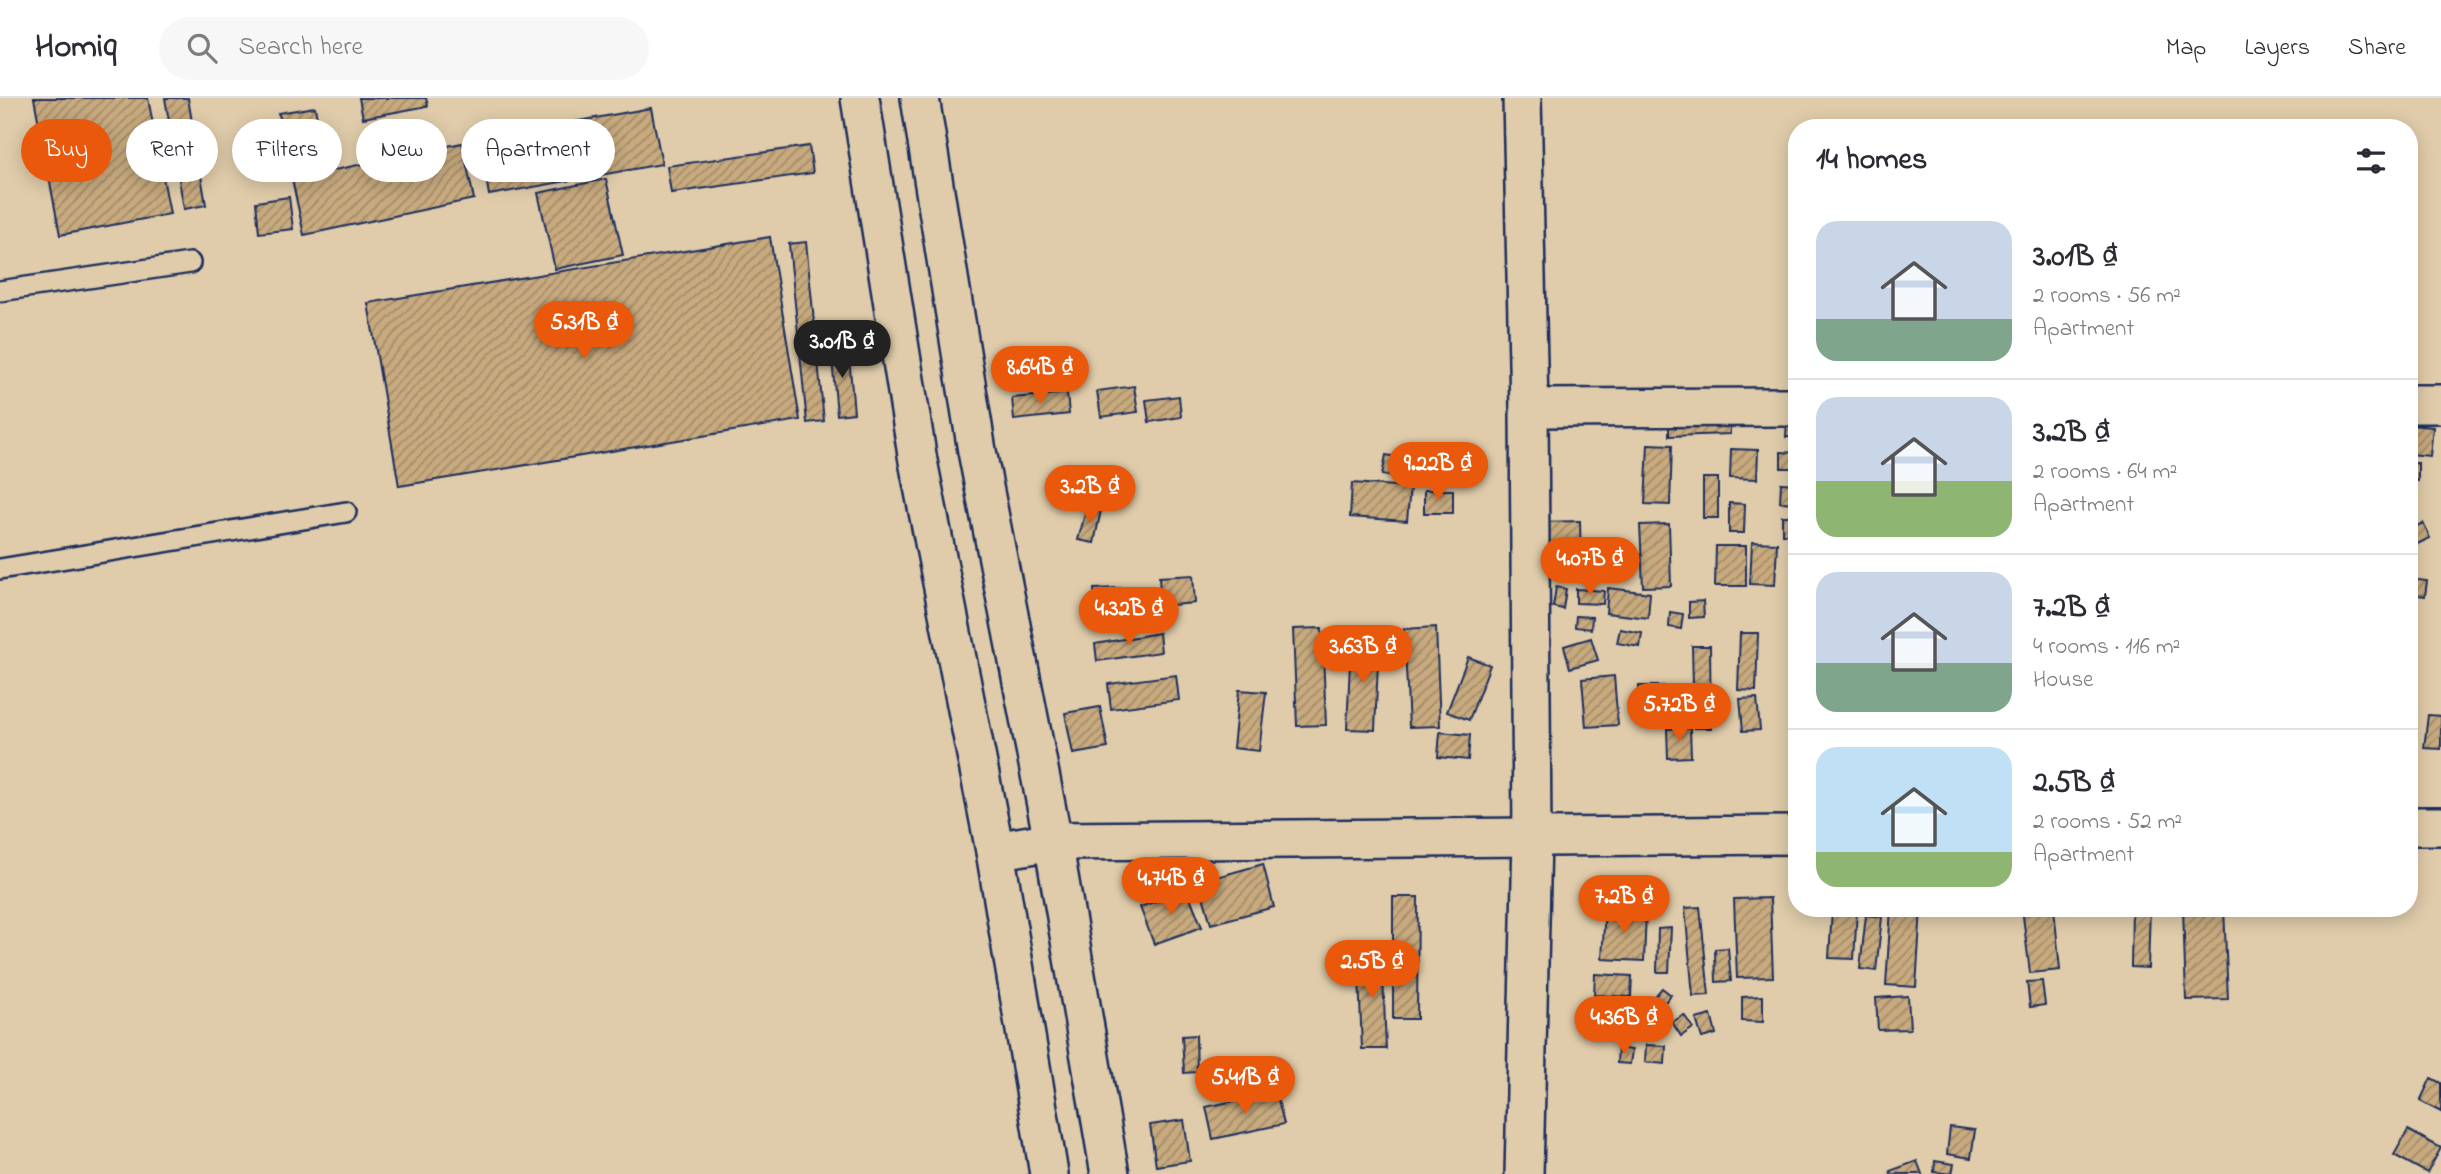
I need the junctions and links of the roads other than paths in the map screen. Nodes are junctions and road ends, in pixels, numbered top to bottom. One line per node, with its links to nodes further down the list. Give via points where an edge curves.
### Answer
1 (860, 98): 17 (street, via 918,461)
2 (920, 98): 16 (street, via 977,451)
3 (1522, 98): 9 (street)
4 (190, 262): 5 (lane)
5 (0, 291)
6 (2418, 404): 7 (street)
7 (2441, 404)
8 (1788, 407): 9 (street)
9 (1529, 408): 15 (street)
10 (346, 512): 11 (lane)
11 (0, 569)
12 (2418, 826): 13 (street)
13 (2441, 826)
14 (1788, 835): 15 (street)
15 (1532, 839): 16 (street); 20 (street)
16 (1054, 841): 17 (street); 19 (street)
17 (995, 851): 18 (street)
18 (1049, 1174)
19 (1110, 1174)
20 (1524, 1174)

